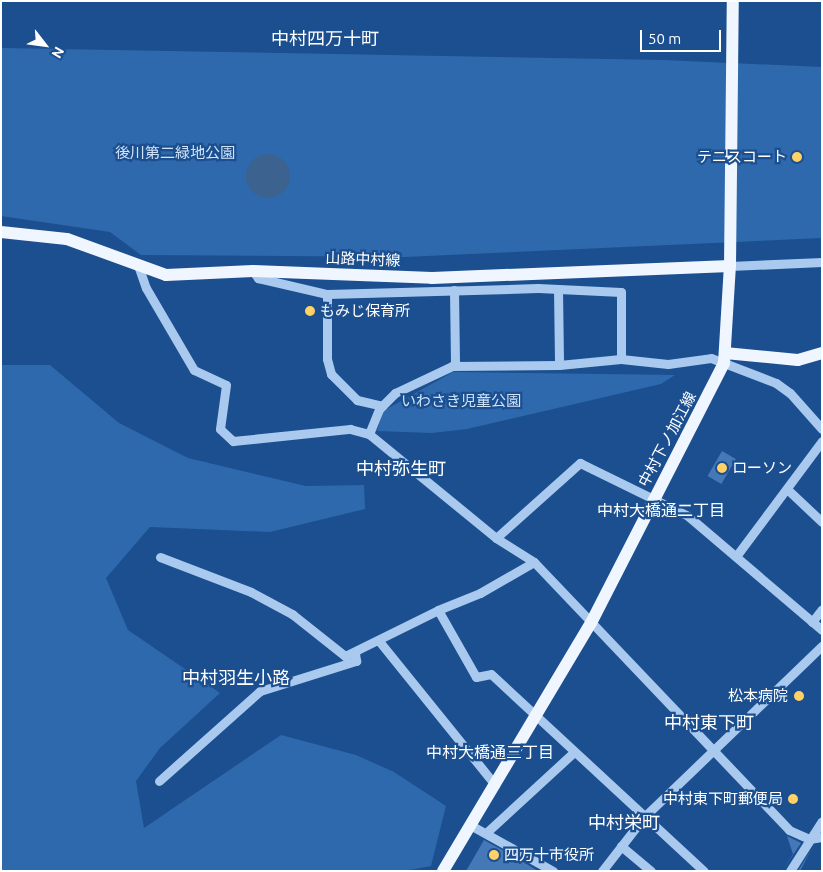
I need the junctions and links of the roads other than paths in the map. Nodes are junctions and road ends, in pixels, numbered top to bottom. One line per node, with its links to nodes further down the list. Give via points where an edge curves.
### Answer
1 (733, 1): 3 (main road, 中村下ノ加江線)
2 (1, 232): 5 (main road, 山路中村線, via 67,240)
3 (730, 260): 4 (street); 6 (main road, 山路中村線, via 432,278); 12 (main road, 中村下ノ加江線)
4 (822, 262)
5 (139, 268): 6 (main road, 山路中村線, via 166,275); 17 (street, via 146,288 194,370 226,384 220,429 233,441 350,429)
6 (253, 271): 9 (street, via 258,278)
7 (558, 289): 8 (street); 11 (street, via 621,292); 13 (street)
8 (454, 290): 9 (street); 14 (street)
9 (327, 294): 15 (street, via 327,359 331,374 357,400)
10 (822, 353): 12 (main road, via 798,360)
11 (621, 358): 12 (street, via 668,364); 13 (street)
12 (724, 358): 16 (street, via 790,393); 20 (main road, 中村下ノ加江線)
13 (559, 365): 14 (street)
14 (455, 366): 15 (street, via 395,393)
15 (382, 406): 17 (street)
16 (822, 429)
17 (369, 434): 22 (street)
18 (822, 441): 19 (street)
19 (787, 490): 21 (street); 23 (street)
20 (654, 499): 22 (street, via 580,463); 23 (street, via 688,516); 29 (main road, 中村下ノ加江線)
21 (822, 522)
22 (496, 538): 25 (street)
23 (737, 555): 28 (street)
24 (160, 558): 33 (street, via 251,592 292,614 345,656)
25 (534, 562): 27 (street, via 480,593); 29 (street)
26 (822, 609): 28 (street)
27 (438, 610): 31 (street); 34 (street, via 476,677 491,674)
28 (812, 622): 30 (street)
29 (591, 623): 34 (main road, 中村下ノ加江線); 35 (street)
30 (822, 630)
31 (379, 641): 33 (street); 38 (street)
32 (822, 646): 35 (street)
33 (355, 653): 37 (street, via 356,661 260,691)
34 (537, 715): 36 (street); 38 (main road, 中村下ノ加江線)
35 (713, 750): 39 (street); 44 (street, via 790,830)
36 (574, 752): 39 (street); 42 (street)
37 (159, 781)
38 (495, 785): 41 (main road, 中村下ノ加江線)
39 (644, 817): 45 (street); 50 (street)
40 (822, 821): 44 (street)
41 (472, 826): 42 (street); 46 (main road, 中村下ノ加江線)
42 (486, 832): 47 (street)
43 (822, 837): 44 (street)
44 (809, 839): 51 (street)
45 (621, 846): 48 (street); 49 (street)
46 (443, 871)
47 (553, 871)
48 (602, 871)
49 (651, 871)
50 (704, 871)
51 (790, 871)

